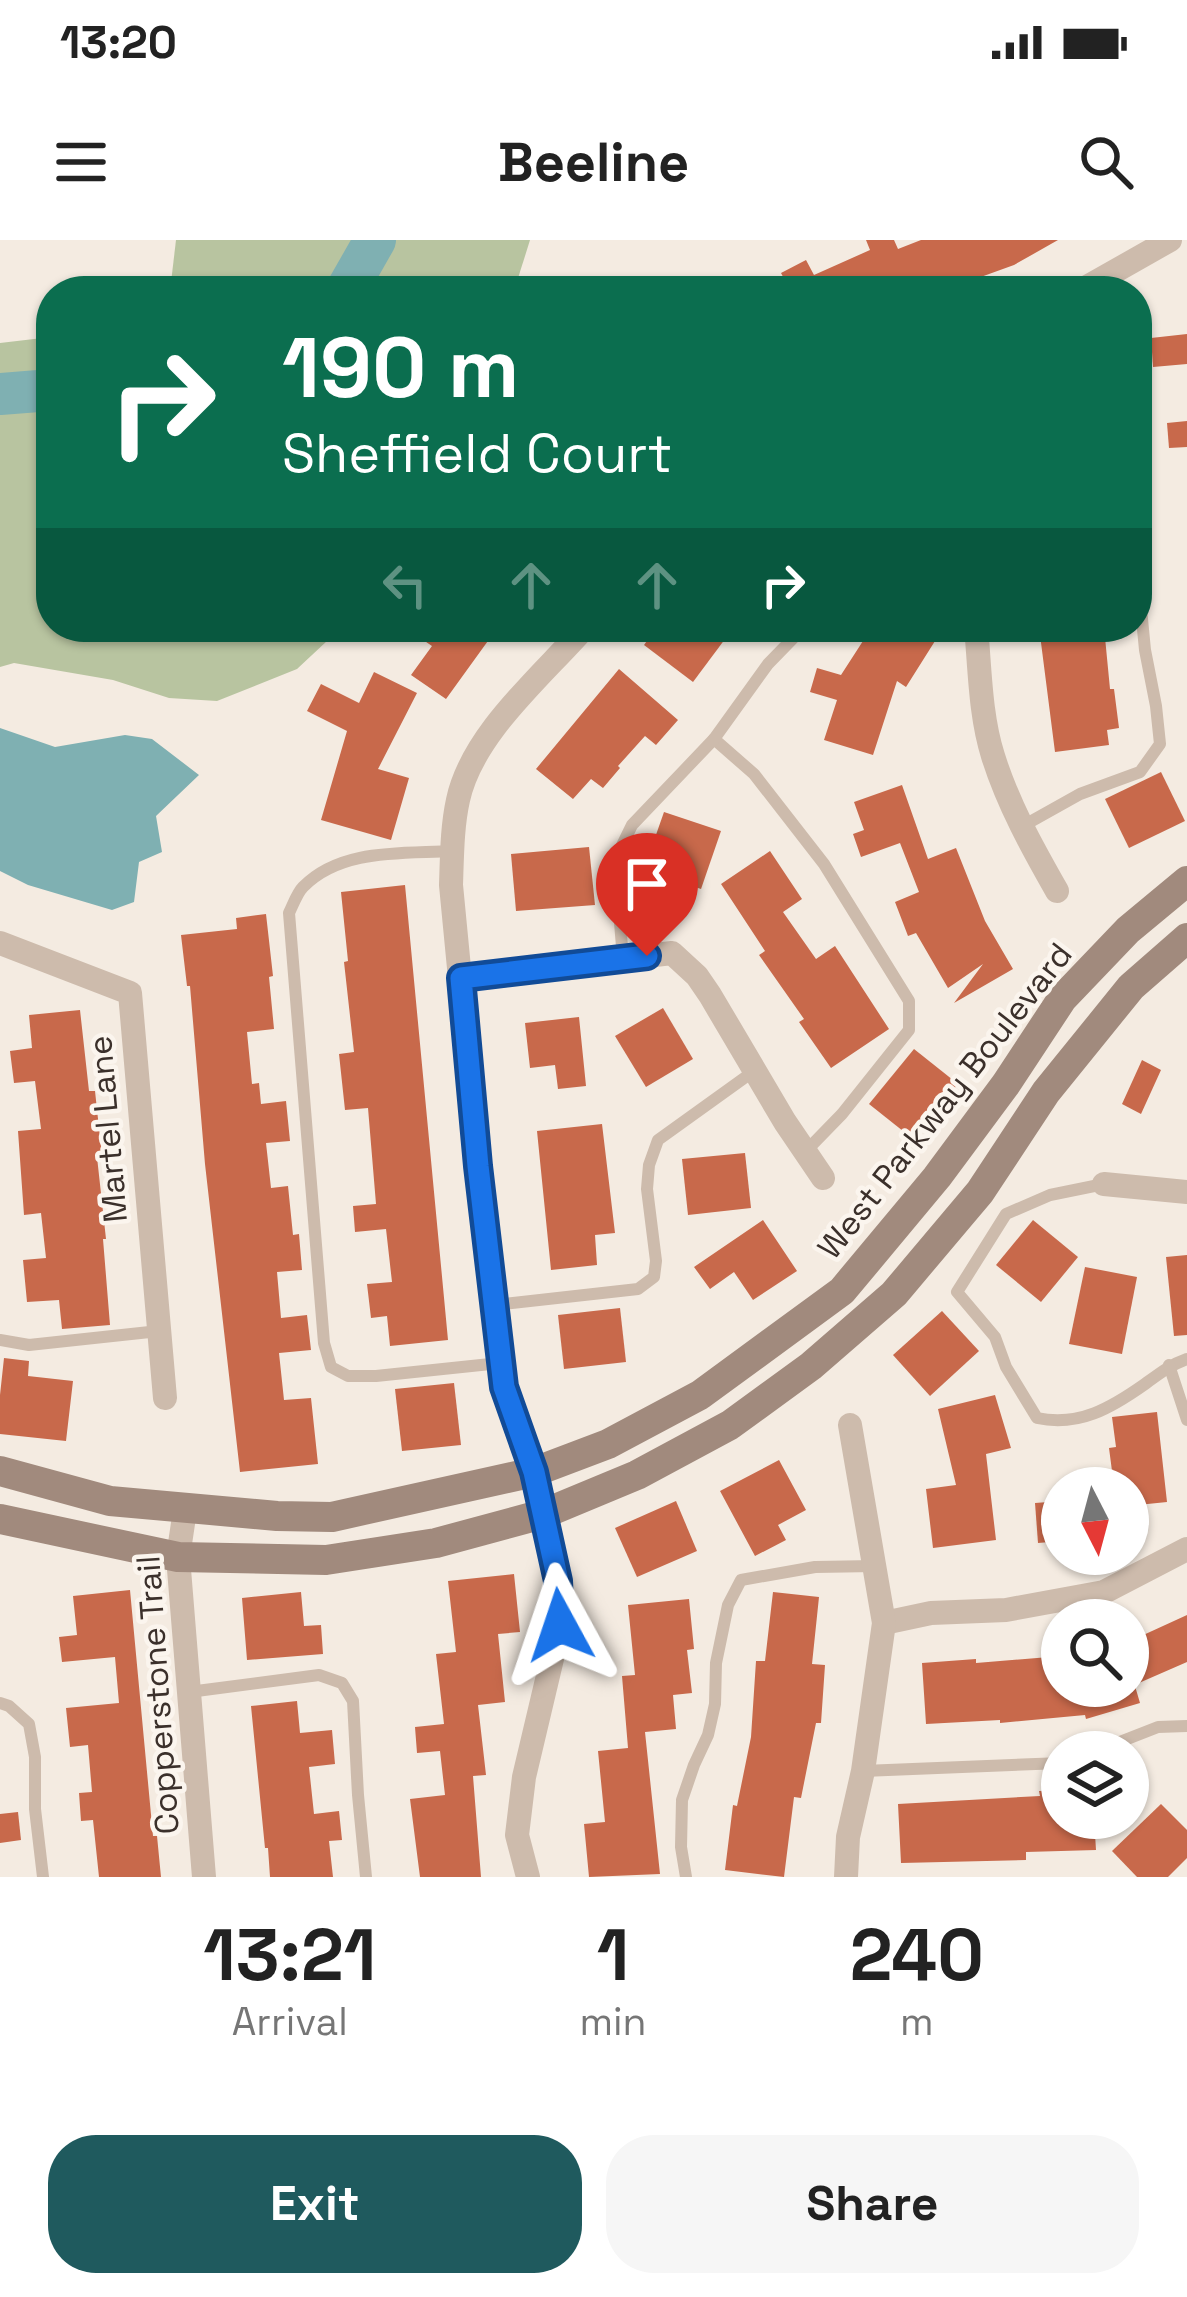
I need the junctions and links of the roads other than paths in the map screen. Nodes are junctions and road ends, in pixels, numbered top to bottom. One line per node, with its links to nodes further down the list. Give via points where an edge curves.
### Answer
1 (1170, 240): 2 (street)
2 (1108, 276)
3 (571, 642): 9 (street, via 472,761)
4 (789, 642): 7 (lane)
5 (978, 642): 8 (street, via 993,755)
6 (1144, 642): 8 (lane, via 1160,744 1140,772)
7 (714, 739): 14 (lane, via 632,825 613,864); 17 (lane, via 754,774 824,864 909,1001 909,1030)
8 (1021, 827): 11 (street)
9 (452, 851): 15 (street); 25 (lane, via 363,856 301,888 289,913 323,1343 331,1367 348,1376)
10 (1187, 880): 31 (street, West Parkway Boulevard, via 1062,999 937,1177 842,1291 700,1395)
11 (1057, 891)
12 (1187, 938): 33 (street, via 1131,987 894,1294 730,1425)
13 (0, 943): 22 (street, Martel Lane, via 130,993)
14 (623, 958): 15 (street); 16 (street, via 672,953 697,976)
15 (461, 978): 21 (street)
16 (755, 1071): 17 (street); 21 (lane, via 658,1140 647,1189 654,1277 638,1289)
17 (805, 1152): 18 (street)
18 (824, 1178)
19 (1104, 1184): 20 (street); 26 (lane, via 1006,1214 957,1292 995,1337 1037,1418 1087,1417)
20 (1187, 1192)
21 (495, 1305): 25 (street)
22 (159, 1331): 23 (lane, via 29,1345); 27 (street, Martel Lane)
23 (0, 1340)
24 (1187, 1359): 26 (lane)
25 (501, 1363): 31 (street)
26 (1169, 1365): 28 (lane)
27 (165, 1398)
28 (1187, 1420)
29 (850, 1425): 37 (street)
30 (0, 1471): 32 (street, West Parkway Boulevard, via 110,1501)
31 (534, 1472): 32 (street, West Parkway Boulevard, via 332,1516); 33 (street)
32 (185, 1510): 36 (street, Copperstone Trail)
33 (543, 1514): 36 (street, via 436,1543 326,1560); 48 (street, via 560,1625 524,1777 517,1835)
34 (0, 1519): 36 (street)
35 (1187, 1549): 38 (street, via 1104,1592)
36 (178, 1557): 39 (street, Copperstone Trail)
37 (877, 1566): 38 (street); 49 (lane, via 741,1580 728,1604 708,1736 682,1800)
38 (884, 1623): 44 (street)
39 (188, 1692): 46 (street, Copperstone Trail); 47 (lane, via 320,1675 342,1683 353,1701)
40 (0, 1703): 45 (lane, via 29,1724)
41 (1187, 1726): 42 (lane)
42 (1146, 1731)
43 (1041, 1764): 44 (lane)
44 (863, 1771): 50 (street)
45 (43, 1877)
46 (204, 1877)
47 (366, 1877)
48 (527, 1877)
49 (686, 1877)
50 (846, 1877)

